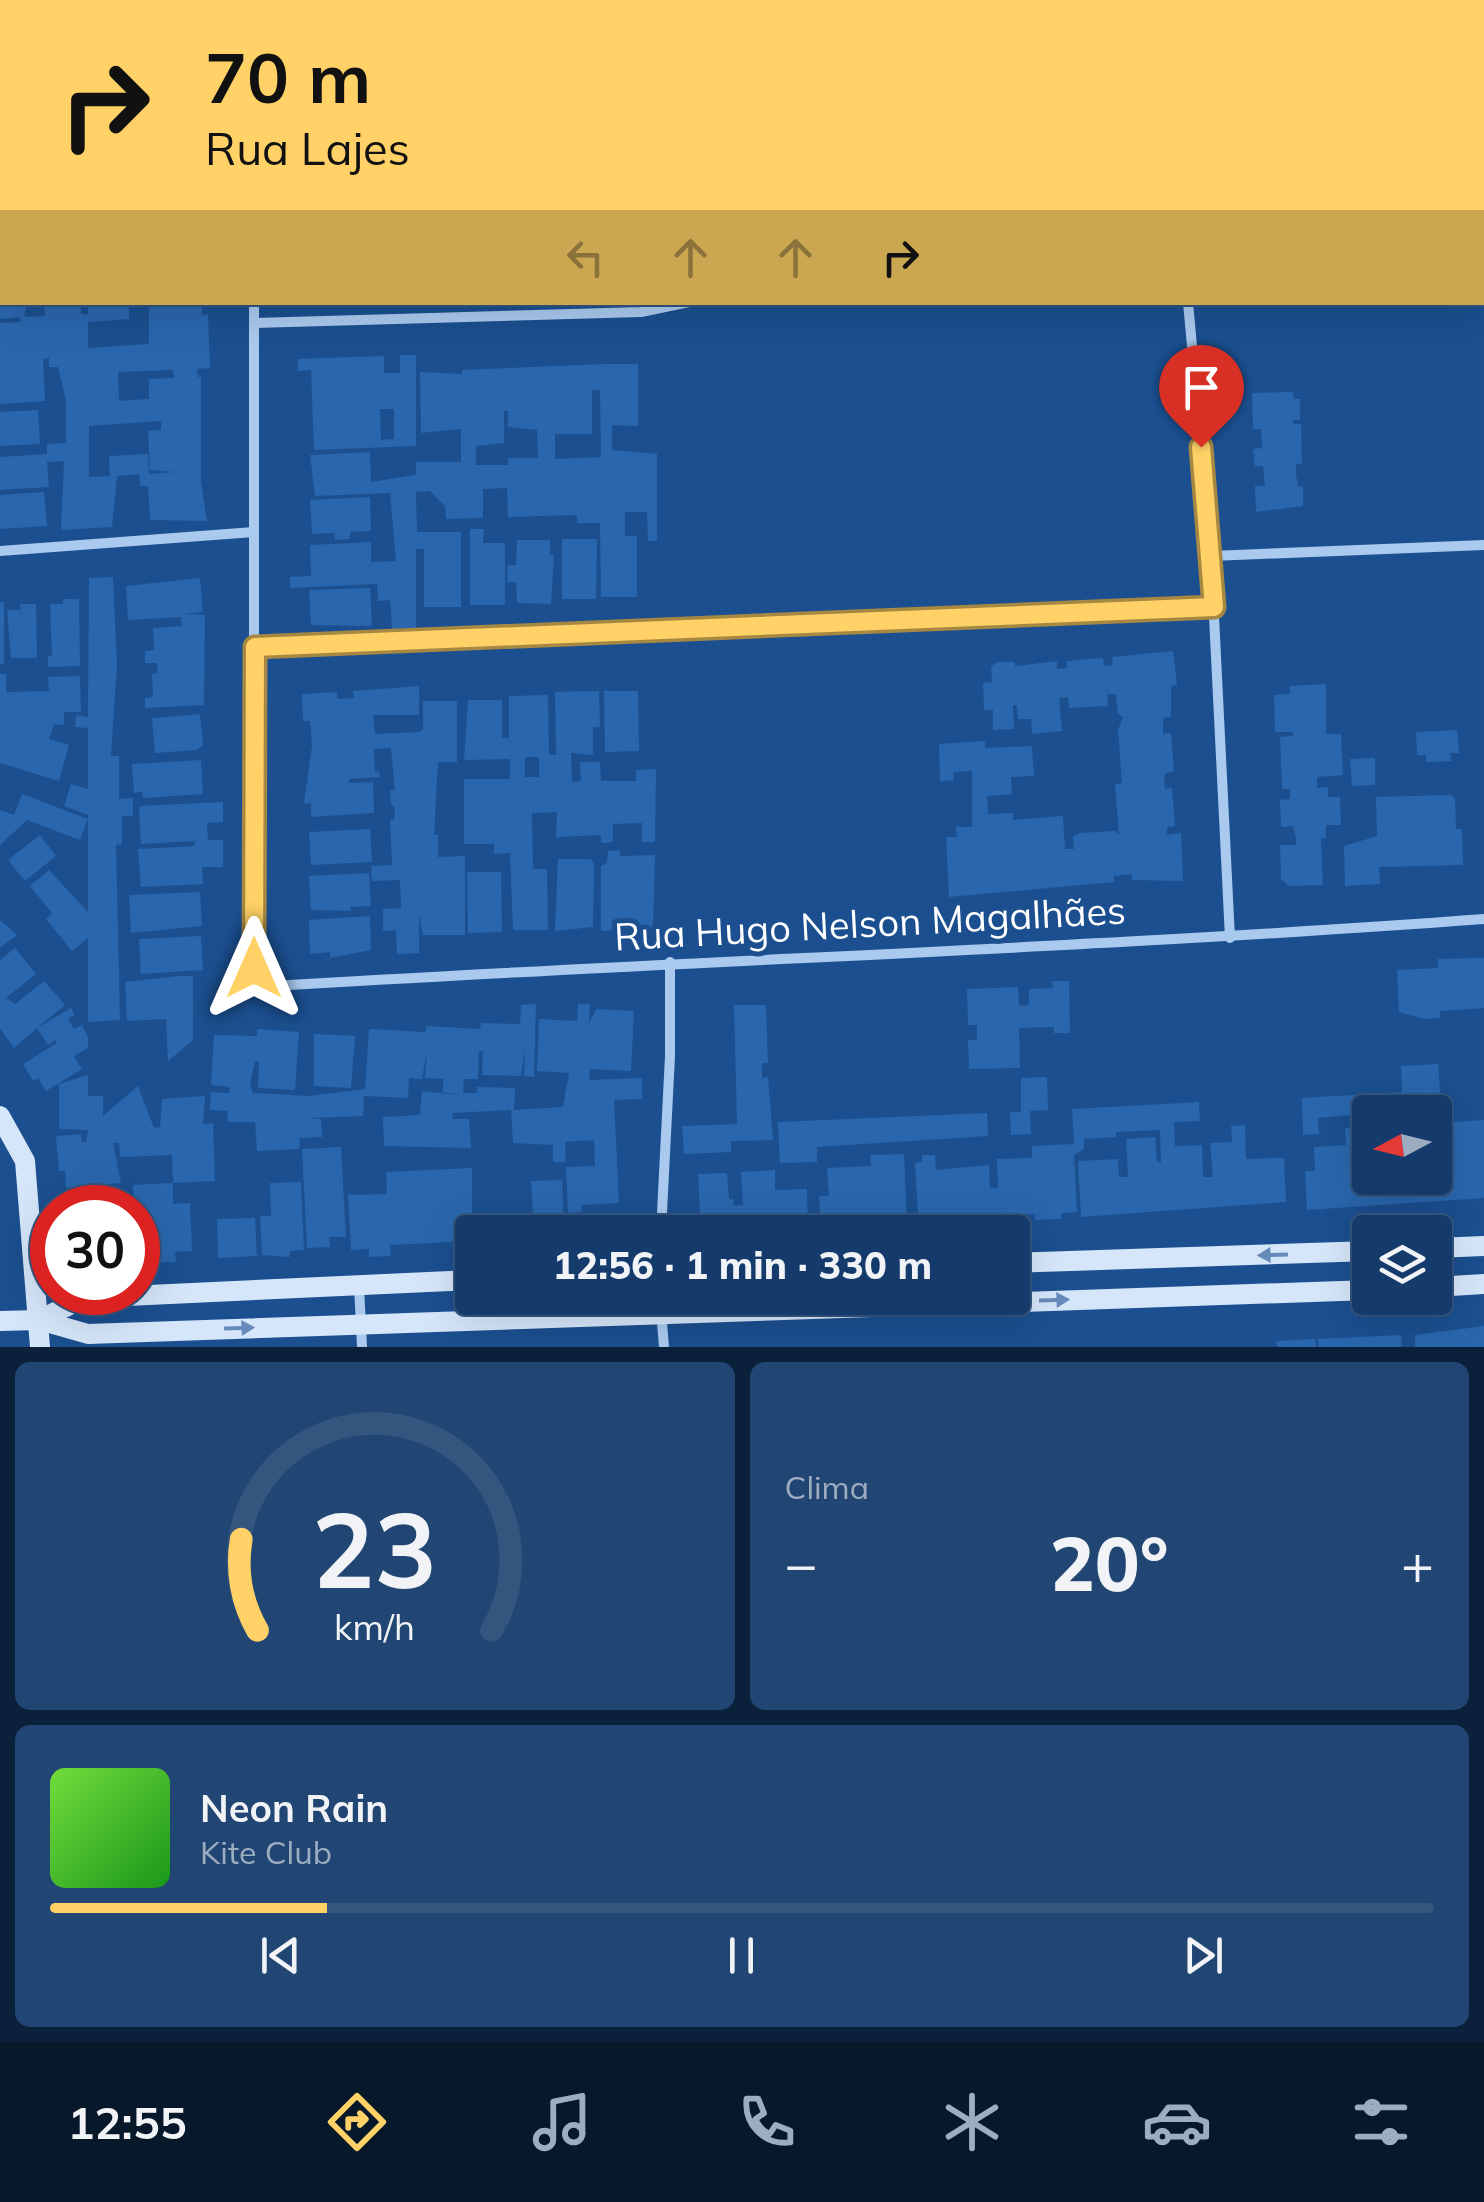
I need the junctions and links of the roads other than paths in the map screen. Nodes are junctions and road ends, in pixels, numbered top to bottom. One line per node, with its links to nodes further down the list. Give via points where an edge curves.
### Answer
1 (254, 305): 4 (street)
2 (675, 305): 4 (street, via 641,312)
3 (1188, 305): 8 (street)
4 (254, 323): 5 (street)
5 (254, 532): 7 (street); 10 (street)
6 (1484, 545): 8 (street)
7 (0, 551)
8 (1211, 556): 9 (street)
9 (1214, 607): 10 (street); 12 (street)
10 (255, 647): 13 (street, Rua Hugo Nelson Magalhães, via 254,968 260,982)
11 (1484, 919): 12 (street, Rua Hugo Nelson Magalhães)
12 (1230, 938): 13 (street, Rua Hugo Nelson Magalhães)
13 (670, 962): 15 (street)
14 (0, 1116): 29 (street, via 26,1160)
15 (662, 1215)
16 (1484, 1246): 17 (street)
17 (1452, 1247)
18 (1352, 1252): 19 (street, one-way to 19)
19 (1030, 1261)
20 (455, 1281): 22 (street)
21 (1484, 1284): 23 (street)
22 (360, 1286): 29 (street, via 84,1298); 30 (street)
23 (1452, 1286)
24 (1352, 1290): 25 (street, one-way to 24)
25 (1030, 1297)
26 (503, 1315): 30 (street)
27 (662, 1315): 33 (street)
28 (0, 1320): 29 (street)
29 (39, 1320): 30 (street, one-way to 30, via 88,1334); 31 (street)
30 (361, 1324): 32 (street)
31 (40, 1347)
32 (362, 1347)
33 (664, 1347)

